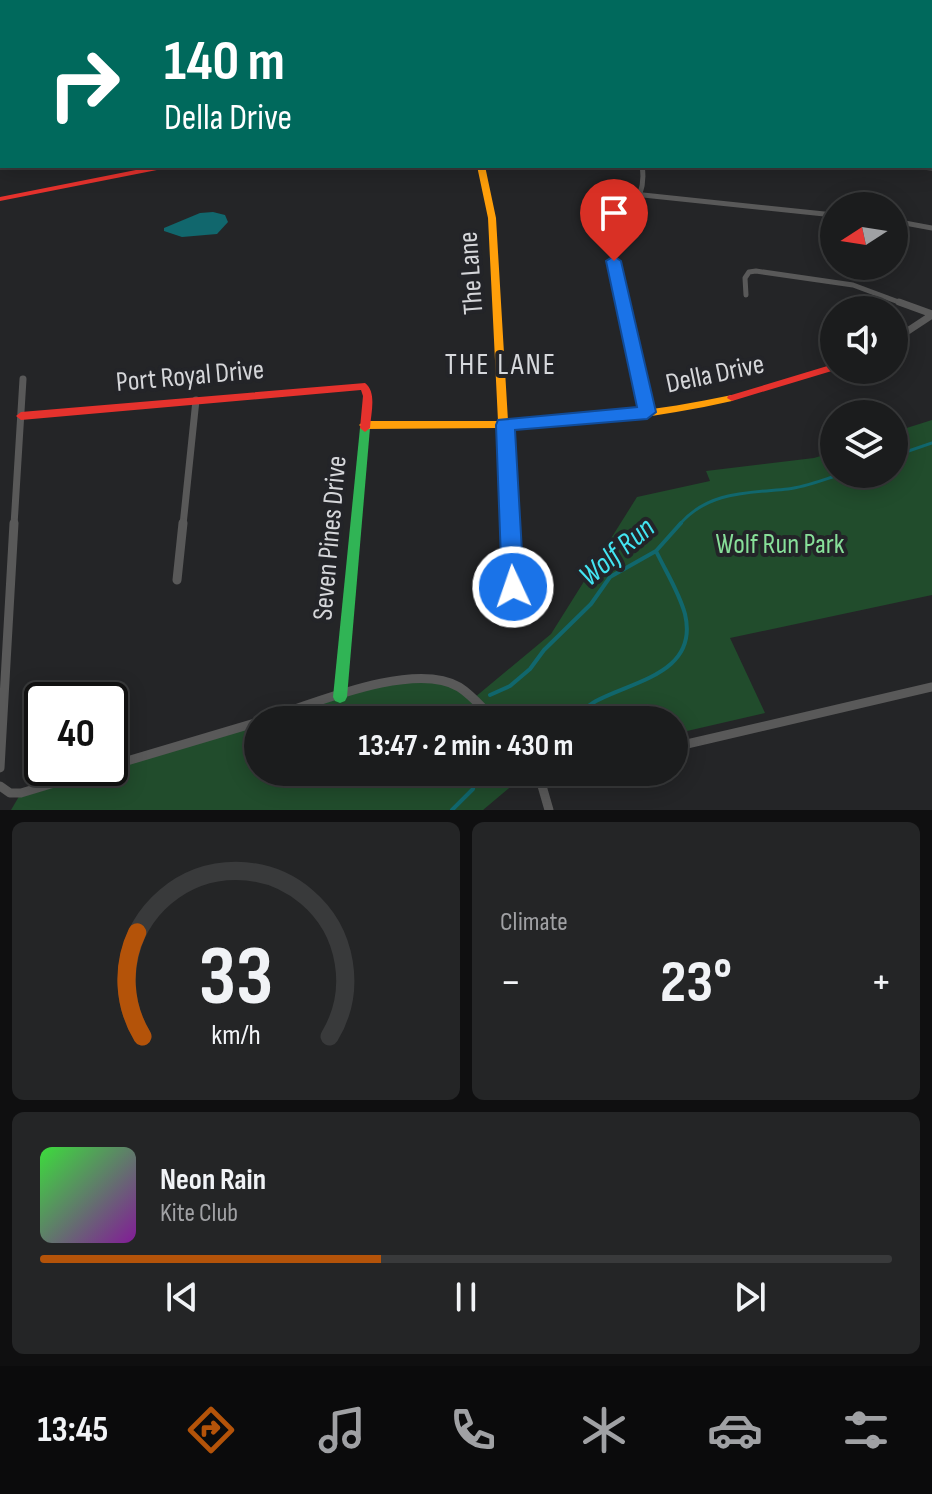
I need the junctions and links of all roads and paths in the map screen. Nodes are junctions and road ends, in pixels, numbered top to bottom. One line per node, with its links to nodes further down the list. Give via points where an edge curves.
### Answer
1 (23, 0): 2 (street)
2 (36, 0)
3 (157, 168): 7 (street)
4 (481, 168): 21 (street, The Lane, via 492,218)
5 (643, 168): 6 (street)
6 (643, 195): 8 (street); 18 (street, via 618,232 613,256)
7 (0, 199)
8 (820, 214)
9 (908, 224): 10 (street)
10 (932, 228)
11 (746, 295): 12 (street, via 745,278 756,271 853,285)
12 (932, 314): 13 (street)
13 (908, 330)
14 (820, 371): 18 (street, Della Drive, via 746,394)
15 (23, 379): 19 (street)
16 (363, 385): 17 (street, Port Royal Drive); 20 (street, Seven Pines Drive, via 368,396)
17 (196, 400): 19 (street, Port Royal Drive); 22 (street)
18 (647, 412): 21 (street, Della Drive)
19 (21, 416): 31 (street)
20 (364, 425): 21 (street, Della Drive); 25 (street, Seven Pines Drive)
21 (505, 425): 23 (street, The Lane)
22 (177, 580)
23 (514, 618)
24 (932, 687): 29 (street)
25 (340, 697): 26 (street); 27 (street, via 394,680 442,681)
26 (310, 706)
27 (481, 706)
28 (244, 726): 30 (street)
29 (688, 744)
30 (128, 761)
31 (0, 768)
32 (0, 786): 33 (street, via 10,793)
33 (44, 786)
34 (543, 786): 35 (street)
35 (549, 810)

